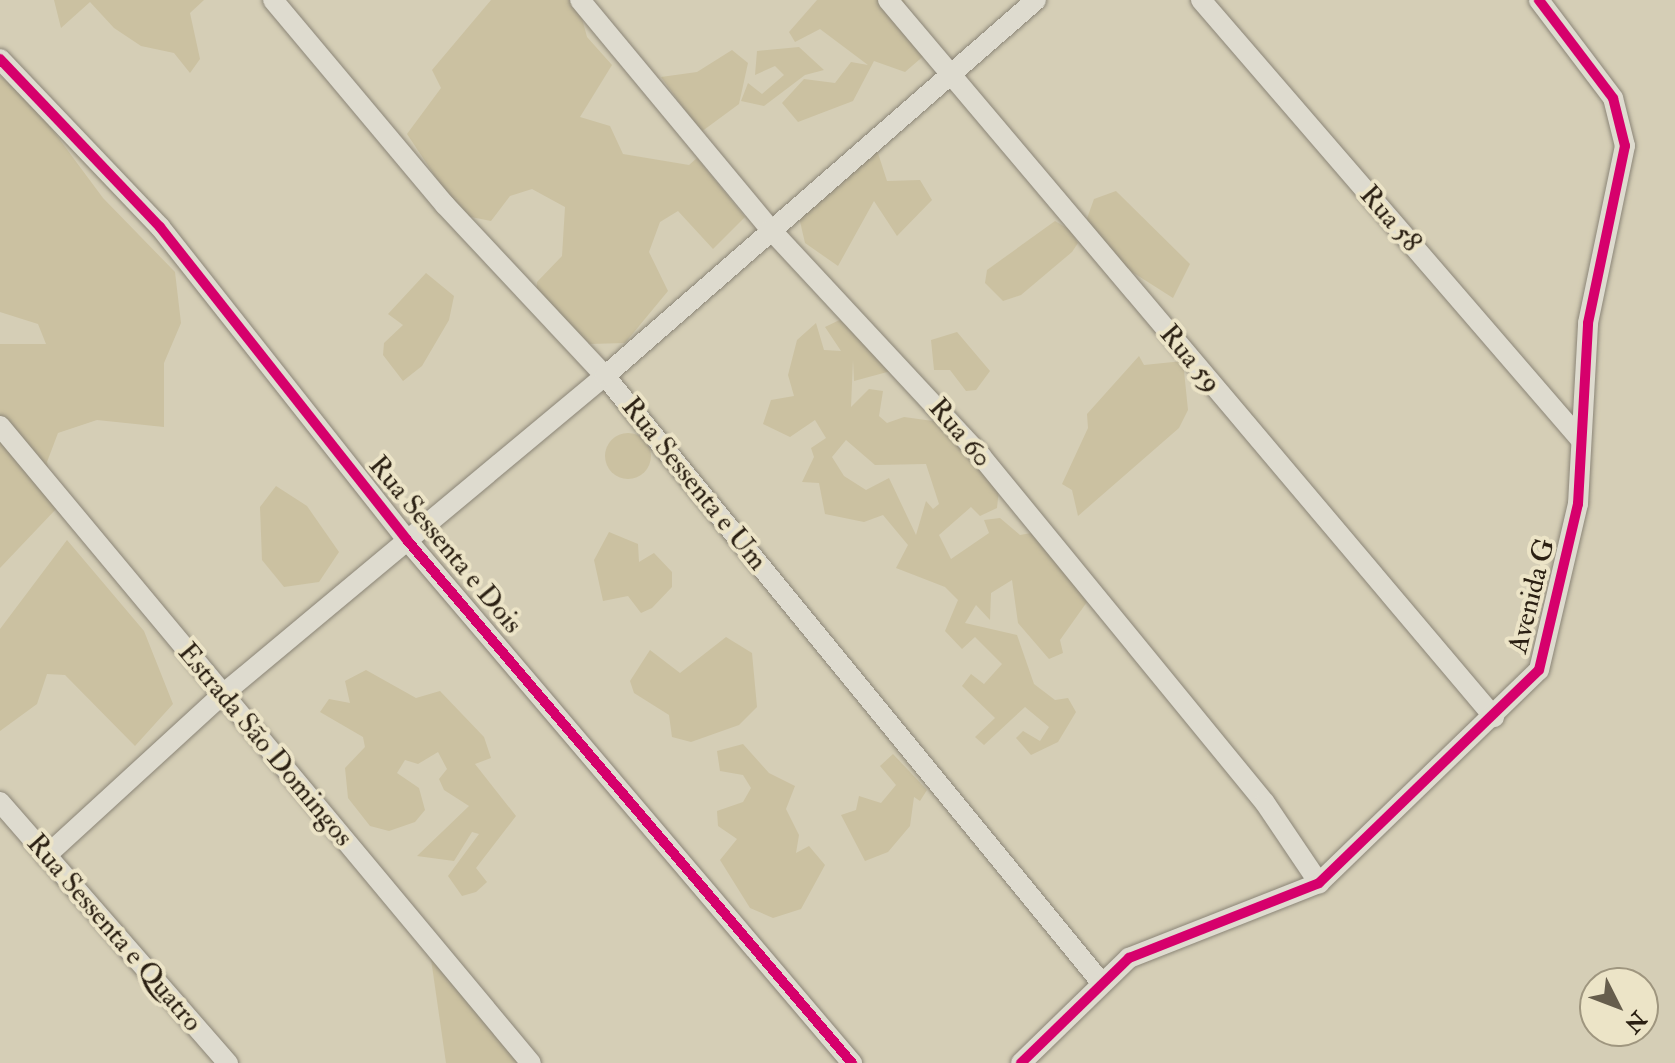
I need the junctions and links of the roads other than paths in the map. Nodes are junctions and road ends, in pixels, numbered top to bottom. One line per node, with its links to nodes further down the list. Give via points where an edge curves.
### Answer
1 (273, 0): 10 (street, Rua Sessenta e Um, via 445,205)
2 (580, 0): 9 (street, Rua 60)
3 (888, 0): 8 (street, Rua 59)
4 (1036, 0): 8 (street)
5 (1201, 0): 12 (street, Rua 58)
6 (1539, 0): 12 (street, Avenida G, via 1613,98 1624,125 1588,323)
7 (0, 59): 13 (street, Rua Sessenta e Dois, via 160,227)
8 (948, 73): 9 (street); 15 (street, Rua 59)
9 (771, 230): 10 (street); 18 (street, Rua 60, via 981,456 1265,803)
10 (605, 376): 13 (street); 19 (street, Rua Sessenta e Um)
11 (0, 426): 14 (street, Estrada São Domingos)
12 (1580, 439): 15 (street, Avenida G, via 1578,504 1555,627 1529,685)
13 (407, 540): 14 (street); 22 (street, Rua Sessenta e Dois)
14 (223, 694): 17 (street); 21 (street, Estrada São Domingos)
15 (1494, 717): 18 (street, Avenida G)
16 (0, 802): 17 (street, Rua Sessenta e Quatro)
17 (46, 856): 20 (street, Rua Sessenta e Quatro)
18 (1319, 883): 19 (street, Avenida G, via 1230,922 1157,942)
19 (1100, 981): 23 (street, Avenida G)
20 (228, 1063)
21 (531, 1063)
22 (852, 1063)
23 (1021, 1063)

